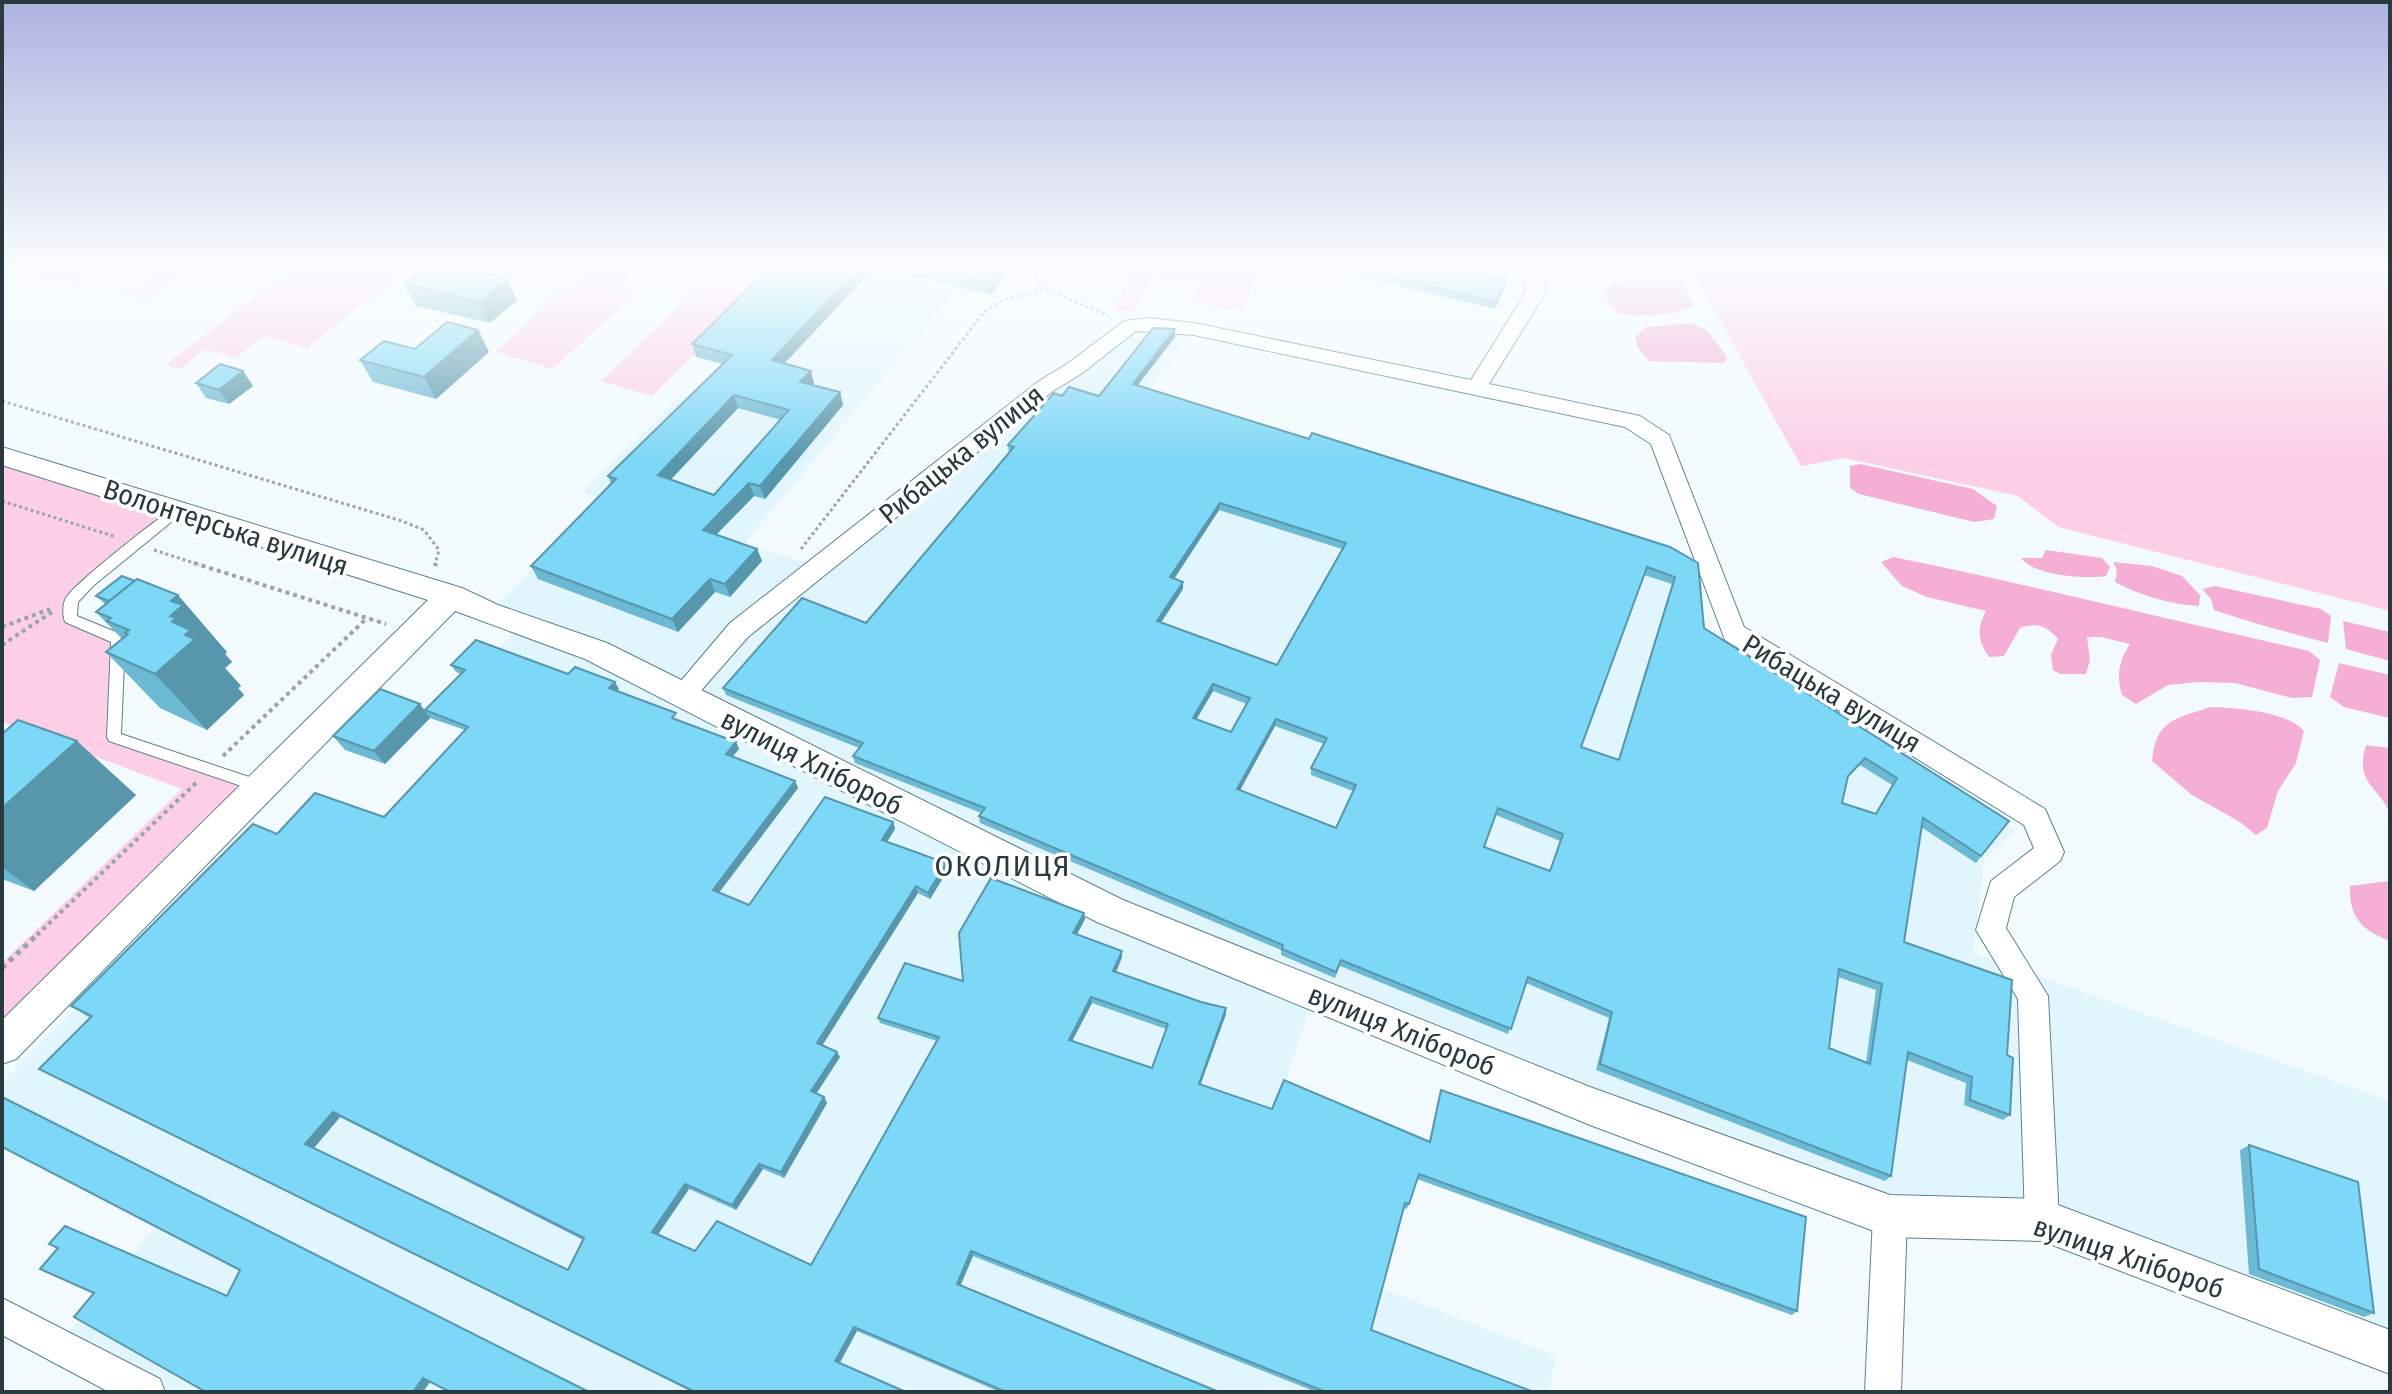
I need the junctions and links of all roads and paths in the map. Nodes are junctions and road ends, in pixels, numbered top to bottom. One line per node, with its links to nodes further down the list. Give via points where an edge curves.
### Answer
1 (970, 331): 11 (path)
2 (1123, 331): 18 (street, Рибацька вулиця, via 1046,386 739,630)
3 (1204, 331): 5 (street, Рибацька вулиця)
4 (1512, 331): 5 (street)
5 (1477, 387): 24 (street, Рибацька вулиця, via 1632,421 1661,440 1734,633 2035,817 2050,852 2001,890 1991,930 2033,996)
6 (2, 401): 12 (path, via 424,530 439,550)
7 (2, 456): 9 (street, Волонтерська вулиця)
8 (2, 501): 10 (path)
9 (177, 511): 10 (lane); 12 (street, Волонтерська вулиця)
10 (138, 544): 13 (lane); 14 (path)
11 (800, 551)
12 (439, 594): 16 (street); 18 (street, вулиця Хлібороб, via 596,651)
13 (71, 601): 15 (path); 17 (path); 19 (lane, via 70,619 118,639 114,737)
14 (367, 618): 16 (path); 19 (path)
15 (2, 627)
16 (415, 632): 20 (street)
17 (2, 645)
18 (682, 695): 23 (street, вулиця Хлібороб, via 1110,911 1590,1106)
19 (208, 770): 20 (lane); 21 (path)
20 (261, 786): 22 (street)
21 (2, 968)
22 (4, 1041)
23 (1890, 1216): 24 (street, вулиця Хлібороб); 28 (street)
24 (2042, 1220): 26 (street, вулиця Хлібороб)
25 (2, 1316): 27 (street)
26 (2390, 1352)
27 (147, 1392)
28 (1883, 1392)

